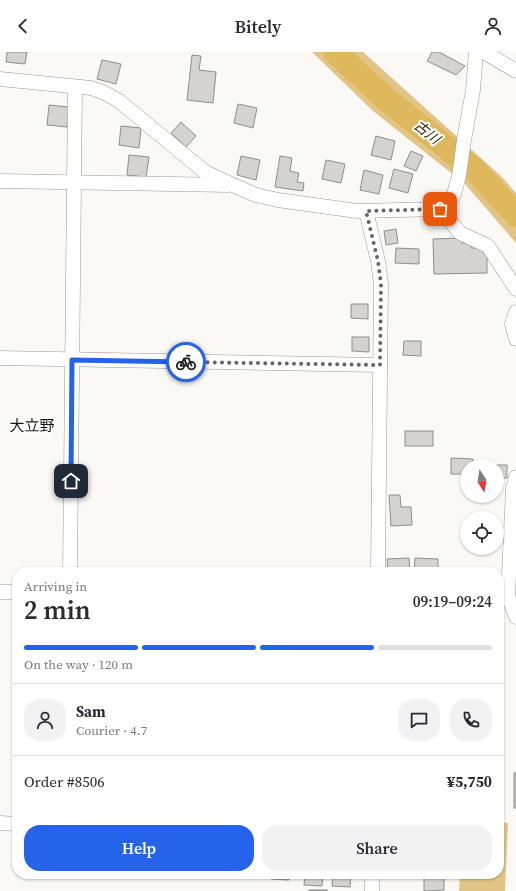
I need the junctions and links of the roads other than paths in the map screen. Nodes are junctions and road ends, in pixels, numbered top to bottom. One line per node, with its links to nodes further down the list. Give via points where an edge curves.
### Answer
1 (476, 52): 9 (street, via 473,90 459,176 454,194)
2 (484, 52): 3 (street)
3 (516, 71)
4 (0, 79): 5 (street)
5 (75, 87): 7 (street); 8 (street, via 91,88 119,101 205,172)
6 (0, 181): 7 (street)
7 (74, 182): 8 (street); 15 (street)
8 (233, 185): 10 (street, via 278,200)
9 (440, 209): 10 (street); 11 (street, via 460,233 488,246)
10 (366, 211): 16 (street, via 381,284)
11 (516, 289)
12 (516, 312): 13 (street, via 512,324)
13 (516, 339)
14 (0, 358): 15 (street)
15 (72, 360): 16 (street); 18 (street)
16 (380, 365): 19 (street)
17 (516, 477): 22 (street, via 513,489)
18 (70, 567)
19 (378, 567)
20 (0, 592): 21 (street)
21 (12, 592)
22 (508, 596): 23 (street)
23 (516, 617)
24 (0, 823): 25 (street)
25 (12, 824)
26 (372, 879): 27 (street)
27 (372, 891)

